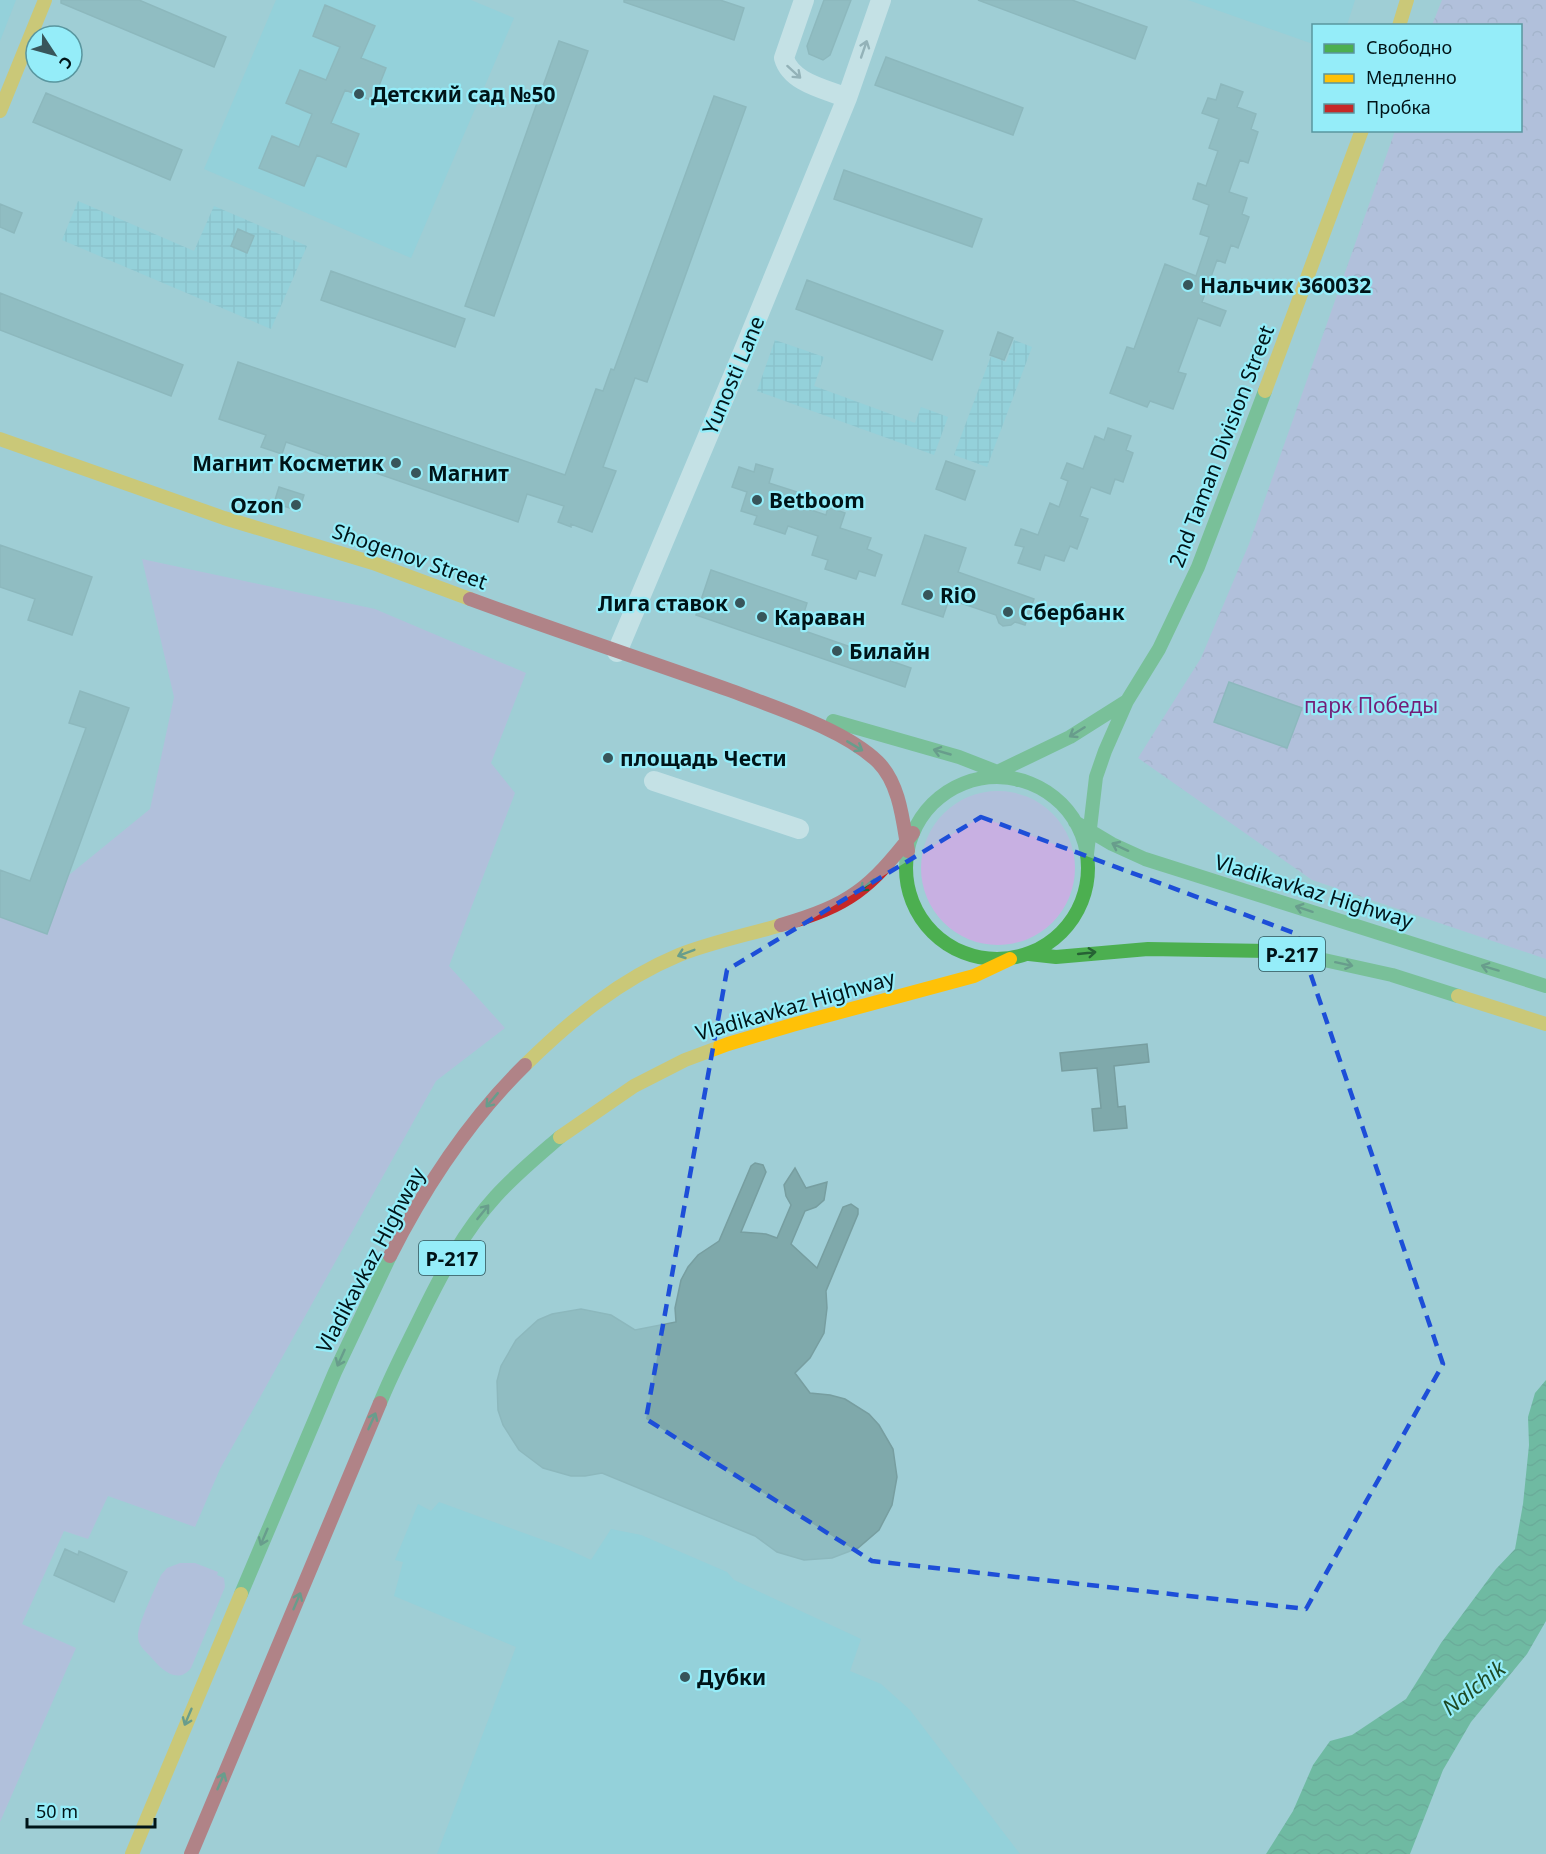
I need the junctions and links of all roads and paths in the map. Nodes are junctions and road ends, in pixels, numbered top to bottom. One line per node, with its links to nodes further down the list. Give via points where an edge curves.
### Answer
1 (45, 0): 7 (main road)
2 (804, 0): 6 (street, one-way to 6, via 784,58 786,66 799,78)
3 (881, 0): 6 (street, Yunosti Lane, one-way to 3)
4 (1407, 0): 5 (main road)
5 (1400, 24)
6 (847, 98): 10 (street, Yunosti Lane)
7 (0, 111)
8 (1361, 132): 11 (main road, 2nd Taman Division Street, via 1198,567 1159,649)
9 (0, 439): 10 (main road, Shogenov Street, via 202,511 373,563)
10 (617, 652): 12 (main road, Shogenov Street)
11 (1127, 701): 13 (main road, one-way to 13, via 1070,737); 19 (main road, 2nd Taman Division Street, via 1096,777)
12 (804, 718): 13 (main road, one-way to 12, via 959,756 837,721); 20 (main road, one-way to 20, via 857,746 879,763 894,787)
13 (997, 772): 15 (main road); 16 (main road)
14 (655, 777): 18 (street)
15 (984, 778): 16 (main road, Р-217); 20 (main road, Р-217, via 949,791 934,802)
16 (1018, 780): 17 (main road, Р-217, via 1045,791)
17 (1075, 822): 19 (main road, Vladikavkaz Highway / Р-217); 21 (main road, Р-217)
18 (800, 824)
19 (1089, 830): 21 (main road, 2nd Taman Division Street); 24 (main road, Vladikavkaz Highway / Р-217, one-way to 19, via 1145,859)
20 (909, 842): 23 (main road, Р-217, via 906,876 911,900 928,928 961,952 985,959); 26 (main road, Vladikavkaz Highway / Р-217, one-way to 26, via 871,883 844,902 680,955 609,992 531,1057 489,1103 431,1186 353,1332)
21 (1087, 854): 22 (main road, Р-217, via 1088,875 1076,914 1047,944)
22 (1029, 954): 23 (main road, Р-217); 25 (main road, Р-217, one-way to 25, via 1056,957 1157,948 1269,951 1392,975)
23 (1010, 959): 27 (main road, Vladikavkaz Highway / Р-217, one-way to 23, via 392,1374 446,1266 502,1190 554,1142 603,1105 685,1060 770,1031 974,976)
24 (1546, 986)
25 (1546, 1023)
26 (132, 1854)
27 (191, 1854)

